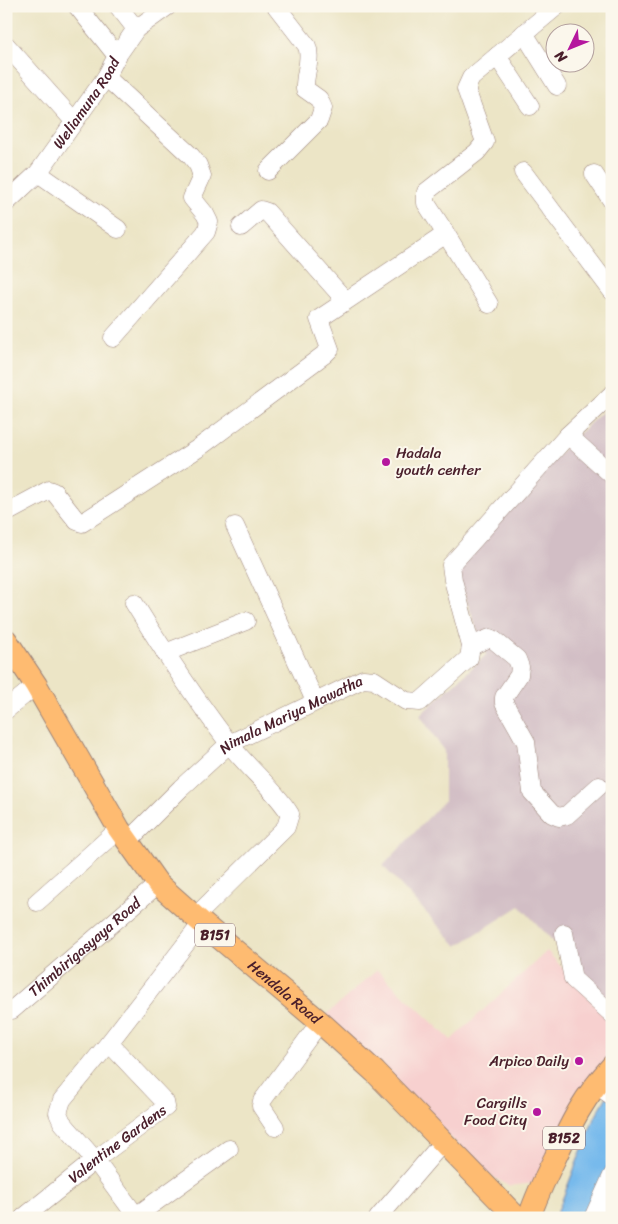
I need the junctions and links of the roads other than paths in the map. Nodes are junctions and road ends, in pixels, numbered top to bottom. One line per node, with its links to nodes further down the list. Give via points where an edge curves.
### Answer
1 (77, 6): 9 (street)
2 (118, 6): 6 (street)
3 (276, 6): 15 (street, via 310,52 305,89 319,99 323,108 319,120)
4 (557, 6): 7 (street)
5 (160, 8): 6 (street, Weliamuna Road)
6 (136, 29): 9 (street, Weliamuna Road)
7 (524, 33): 10 (street); 12 (street)
8 (6, 46): 14 (street)
9 (117, 56): 11 (street, Weliamuna Road)
10 (497, 56): 13 (street); 23 (street, via 470,78 466,90 485,142 426,192 426,203)
11 (106, 77): 14 (street, Weliamuna Road); 27 (street, via 198,165 202,176 192,198 209,222 206,232)
12 (557, 86)
13 (530, 106)
14 (74, 121): 17 (street, Weliamuna Road)
15 (268, 172)
16 (523, 172): 24 (street)
17 (38, 173): 20 (street, Weliamuna Road); 22 (street)
18 (594, 174): 19 (street)
19 (612, 201)
20 (6, 204)
21 (241, 227): 25 (street, via 261,210 267,212)
22 (118, 229)
23 (446, 234): 25 (street); 26 (street)
24 (612, 291)
25 (345, 300): 31 (street, via 319,319 330,350 197,449 88,520 77,521 49,490)
26 (488, 304)
27 (113, 338)
28 (612, 394): 29 (street)
29 (568, 435): 30 (street); 36 (street, via 452,565)
30 (612, 475)
31 (6, 513)
32 (235, 526): 39 (street)
33 (134, 602): 37 (street)
34 (246, 621): 37 (street)
35 (6, 640): 38 (main road, Hendala Road / B151)
36 (471, 646): 39 (street, Nimala Mariya Mawatha, via 469,658 420,702 406,701 374,680 363,680); 42 (street, via 490,638 517,659 519,675 504,697 504,703 526,742 532,792 552,814 567,815)
37 (165, 654): 41 (street)
38 (36, 685): 40 (street); 43 (main road, Hendala Road / B151)
39 (315, 702): 41 (street, Nimala Mariya Mawatha)
40 (6, 710)
41 (229, 744): 43 (street, Nimala Mariya Mawatha); 46 (street, via 290,814 286,827)
42 (599, 786)
43 (123, 835): 44 (main road, Hendala Road / B151); 45 (street, Nimala Mariya Mawatha)
44 (158, 884): 46 (main road, Hendala Road / B151); 48 (street, Thimbirigasyaya Road)
45 (37, 902)
46 (198, 920): 50 (main road, Hendala Road / B151); 51 (street)
47 (564, 933): 49 (street, via 573,979)
48 (12, 1010)
49 (612, 1014)
50 (320, 1022): 54 (street, via 262,1101 261,1106); 55 (main road, Hendala Road / B151, via 375,1072)
51 (109, 1043): 57 (street, via 62,1100 58,1113); 57 (street, Valentine Gardens, via 165,1102 166,1107)
52 (612, 1066): 53 (main road, B152)
53 (604, 1091): 60 (main road, B152, via 581,1104)
54 (275, 1127)
55 (443, 1142): 59 (main road, Hendala Road / B151); 63 (street)
56 (229, 1149): 61 (street)
57 (95, 1160): 61 (street); 62 (street, Valentine Gardens)
58 (612, 1176): 66 (street)
59 (483, 1181): 60 (main road, Hendala Road / B151, via 513,1194); 64 (main road, Hendala Road / B151)
60 (539, 1191): 65 (main road, B152)
61 (135, 1217)
62 (24, 1218)
63 (378, 1218)
64 (517, 1218)
65 (529, 1218)
66 (593, 1218)

